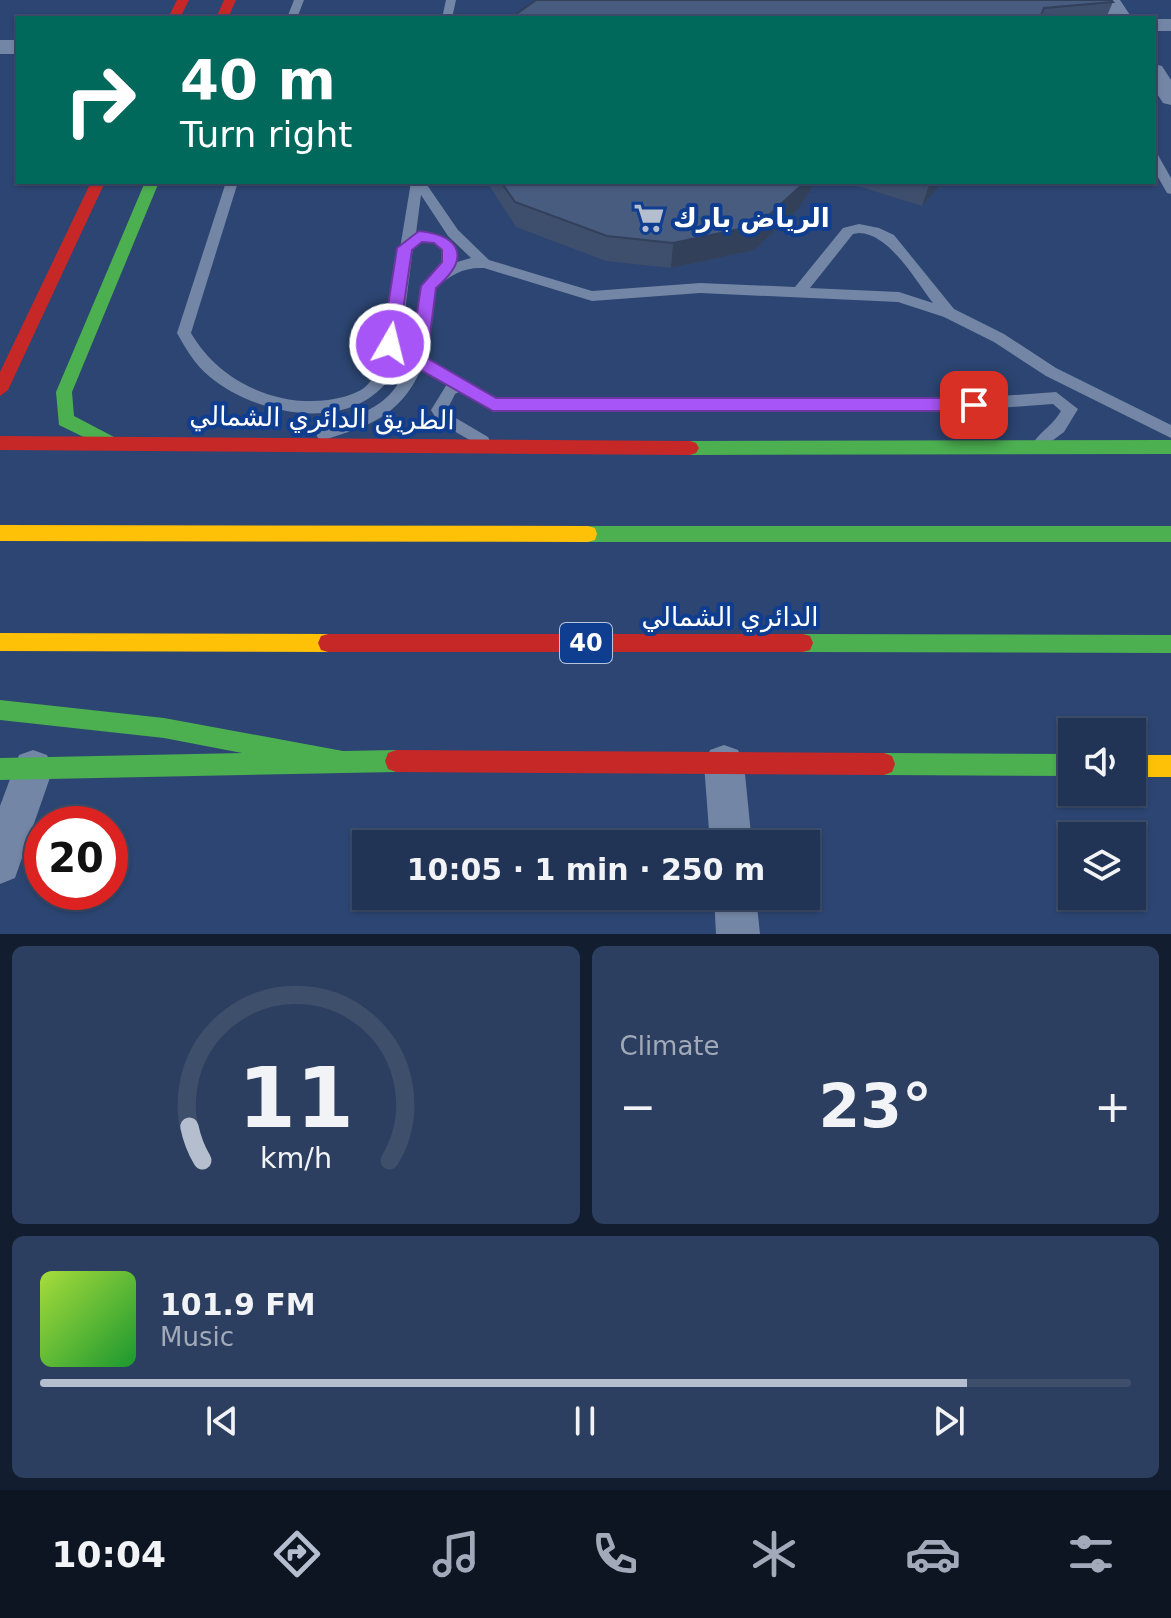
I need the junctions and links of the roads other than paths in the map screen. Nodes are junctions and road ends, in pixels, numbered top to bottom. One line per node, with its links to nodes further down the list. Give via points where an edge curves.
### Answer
1 (1156, 74): 2 (street)
2 (1171, 98)
3 (1156, 162): 9 (lane)
4 (97, 184): 17 (main road, via 39,326)
5 (151, 184): 19 (main road, via 83,327 64,392 65,420)
6 (231, 184): 10 (lane, via 184,333 211,372 258,398 291,407 330,406 366,394 387,371)
7 (418, 184): 10 (lane)
8 (419, 184): 11 (lane, via 453,233)
9 (1171, 190)
10 (405, 248): 12 (lane, via 419,236 438,239 449,249)
11 (484, 263): 12 (lane, via 466,262); 13 (lane, via 592,296 700,288)
12 (447, 270): 15 (lane, via 429,286)
13 (800, 291): 14 (lane, via 899,297); 14 (lane, via 848,231 877,230)
14 (949, 313): 18 (lane)
15 (418, 361): 16 (lane); 20 (lane, via 404,392 380,415 323,435)
16 (459, 385): 22 (lane, via 493,404 569,406 946,406 1056,398 1070,409 1059,428); 24 (lane, via 449,390 439,410 443,418)
17 (0, 390)
18 (1171, 432)
19 (108, 442): 20 (main road, الطريق الدائري الشمالي); 21 (main road, الطريق الدائري الشمالي)
20 (258, 442): 24 (main road, الطريق الدائري الشمالي)
21 (0, 443)
22 (1037, 447): 23 (main road, الطريق الدائري الشمالي); 24 (main road, الطريق الدائري الشمالي)
23 (1171, 447)
24 (494, 448)
25 (0, 533): 26 (main road)
26 (1171, 534)
27 (0, 642): 28 (main road, الدائري الشمالي / 40)
28 (1171, 644)
29 (0, 710): 30 (main road, via 164,728)
30 (340, 761): 31 (main road); 35 (main road)
31 (724, 764): 32 (main road); 36 (street)
32 (1058, 765)
33 (1146, 766): 34 (main road)
34 (1171, 766)
35 (17, 769): 37 (street)
36 (730, 830)
37 (0, 863)
38 (736, 910): 39 (street)
39 (738, 934)

